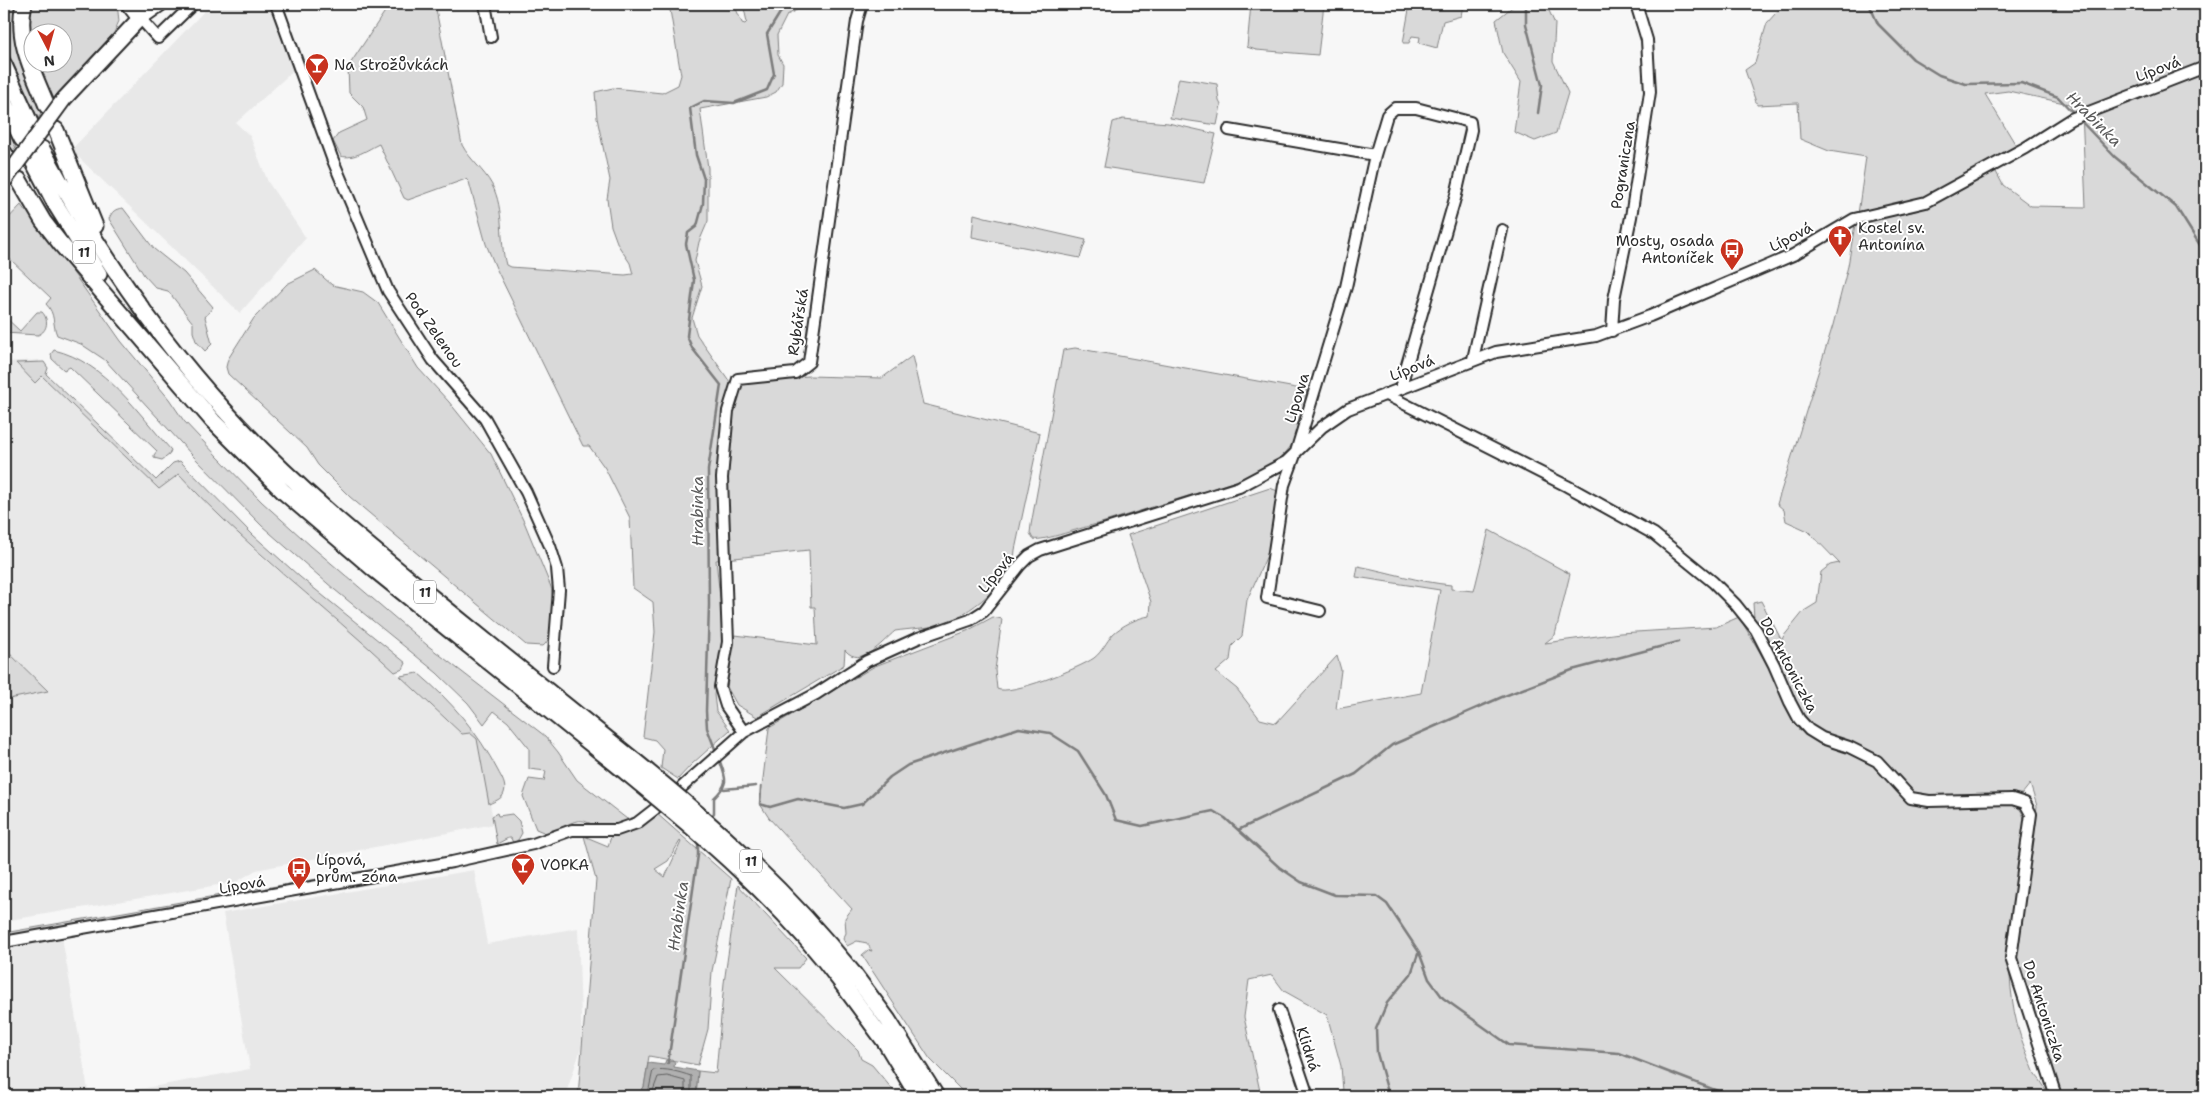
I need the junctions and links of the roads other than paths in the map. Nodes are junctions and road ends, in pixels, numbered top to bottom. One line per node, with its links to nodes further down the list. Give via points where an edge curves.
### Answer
1 (24, 4): 14 (highway, via 22,38)
2 (130, 4): 9 (highway)
3 (160, 4): 9 (main road)
4 (193, 4): 9 (street, via 158,38)
5 (276, 4): 33 (street, Pod Zelenou, via 332,158 388,291 433,360 485,419 526,492 550,546 560,590)
6 (486, 4): 10 (street)
7 (862, 4): 34 (street, Rybářská, via 856,21 810,362 796,373 738,379 728,411 722,478 728,642 720,687 726,706)
8 (1636, 4): 26 (street, Pograniczna, via 1647,40 1650,92 1631,217 1614,299)
9 (140, 18): 23 (main road, bridge, via 64,99)
10 (491, 37)
11 (4, 65): 15 (highway)
12 (2205, 67): 26 (street, Lípová, via 2077,117 1926,202 1854,219 1792,255)
13 (4, 102): 18 (highway)
14 (47, 106)
15 (32, 127)
16 (56, 130): 25 (highway, via 87,209)
17 (1229, 130): 20 (street)
18 (22, 140)
19 (42, 149): 25 (highway, 11, via 75,209)
20 (1375, 155): 29 (street, Lipowa, via 1387,115 1395,108 1416,108 1470,122 1471,130 1456,194); 31 (street, Lipowa, via 1346,287)
21 (33, 161): 27 (highway, 11, via 83,250)
22 (19, 180): 27 (highway, via 43,221)
23 (4, 181)
24 (1502, 230): 28 (street)
25 (128, 290): 35 (highway, 11, via 194,377 302,489)
26 (1612, 331): 28 (street, Lípová)
27 (144, 338): 35 (highway, 11, via 213,421 290,498 375,570)
28 (1474, 359): 29 (street, Lípová)
29 (1400, 389): 30 (street, Lípová)
30 (1386, 394): 31 (street, Lípová, via 1348,408); 44 (street, Do Antoniczka, via 1654,534 1713,582 1756,630 1799,719 1809,730 1877,761 1911,798 1929,801 2012,799 2025,803 2031,814 2012,958)
31 (1296, 452): 32 (street, Lipowa, via 1284,485 1268,598); 34 (street, Lípová, via 1286,462 1239,487 1040,550 1020,565 984,611 867,661 816,694)
32 (1320, 611)
33 (553, 666)
34 (744, 732): 36 (street, Lípová)
35 (631, 767): 39 (highway, 11, bridge, via 748,877 815,949)
36 (682, 787)
37 (655, 809): 38 (street, Lípová, via 637,824 617,830 572,830 533,844 452,862)
38 (4, 942)
39 (847, 977): 41 (highway, 11); 42 (highway, 11, via 888,1020)
40 (1279, 1010): 43 (street, Klidná)
41 (918, 1096)
42 (936, 1096)
43 (1308, 1096)
44 (2056, 1096)

